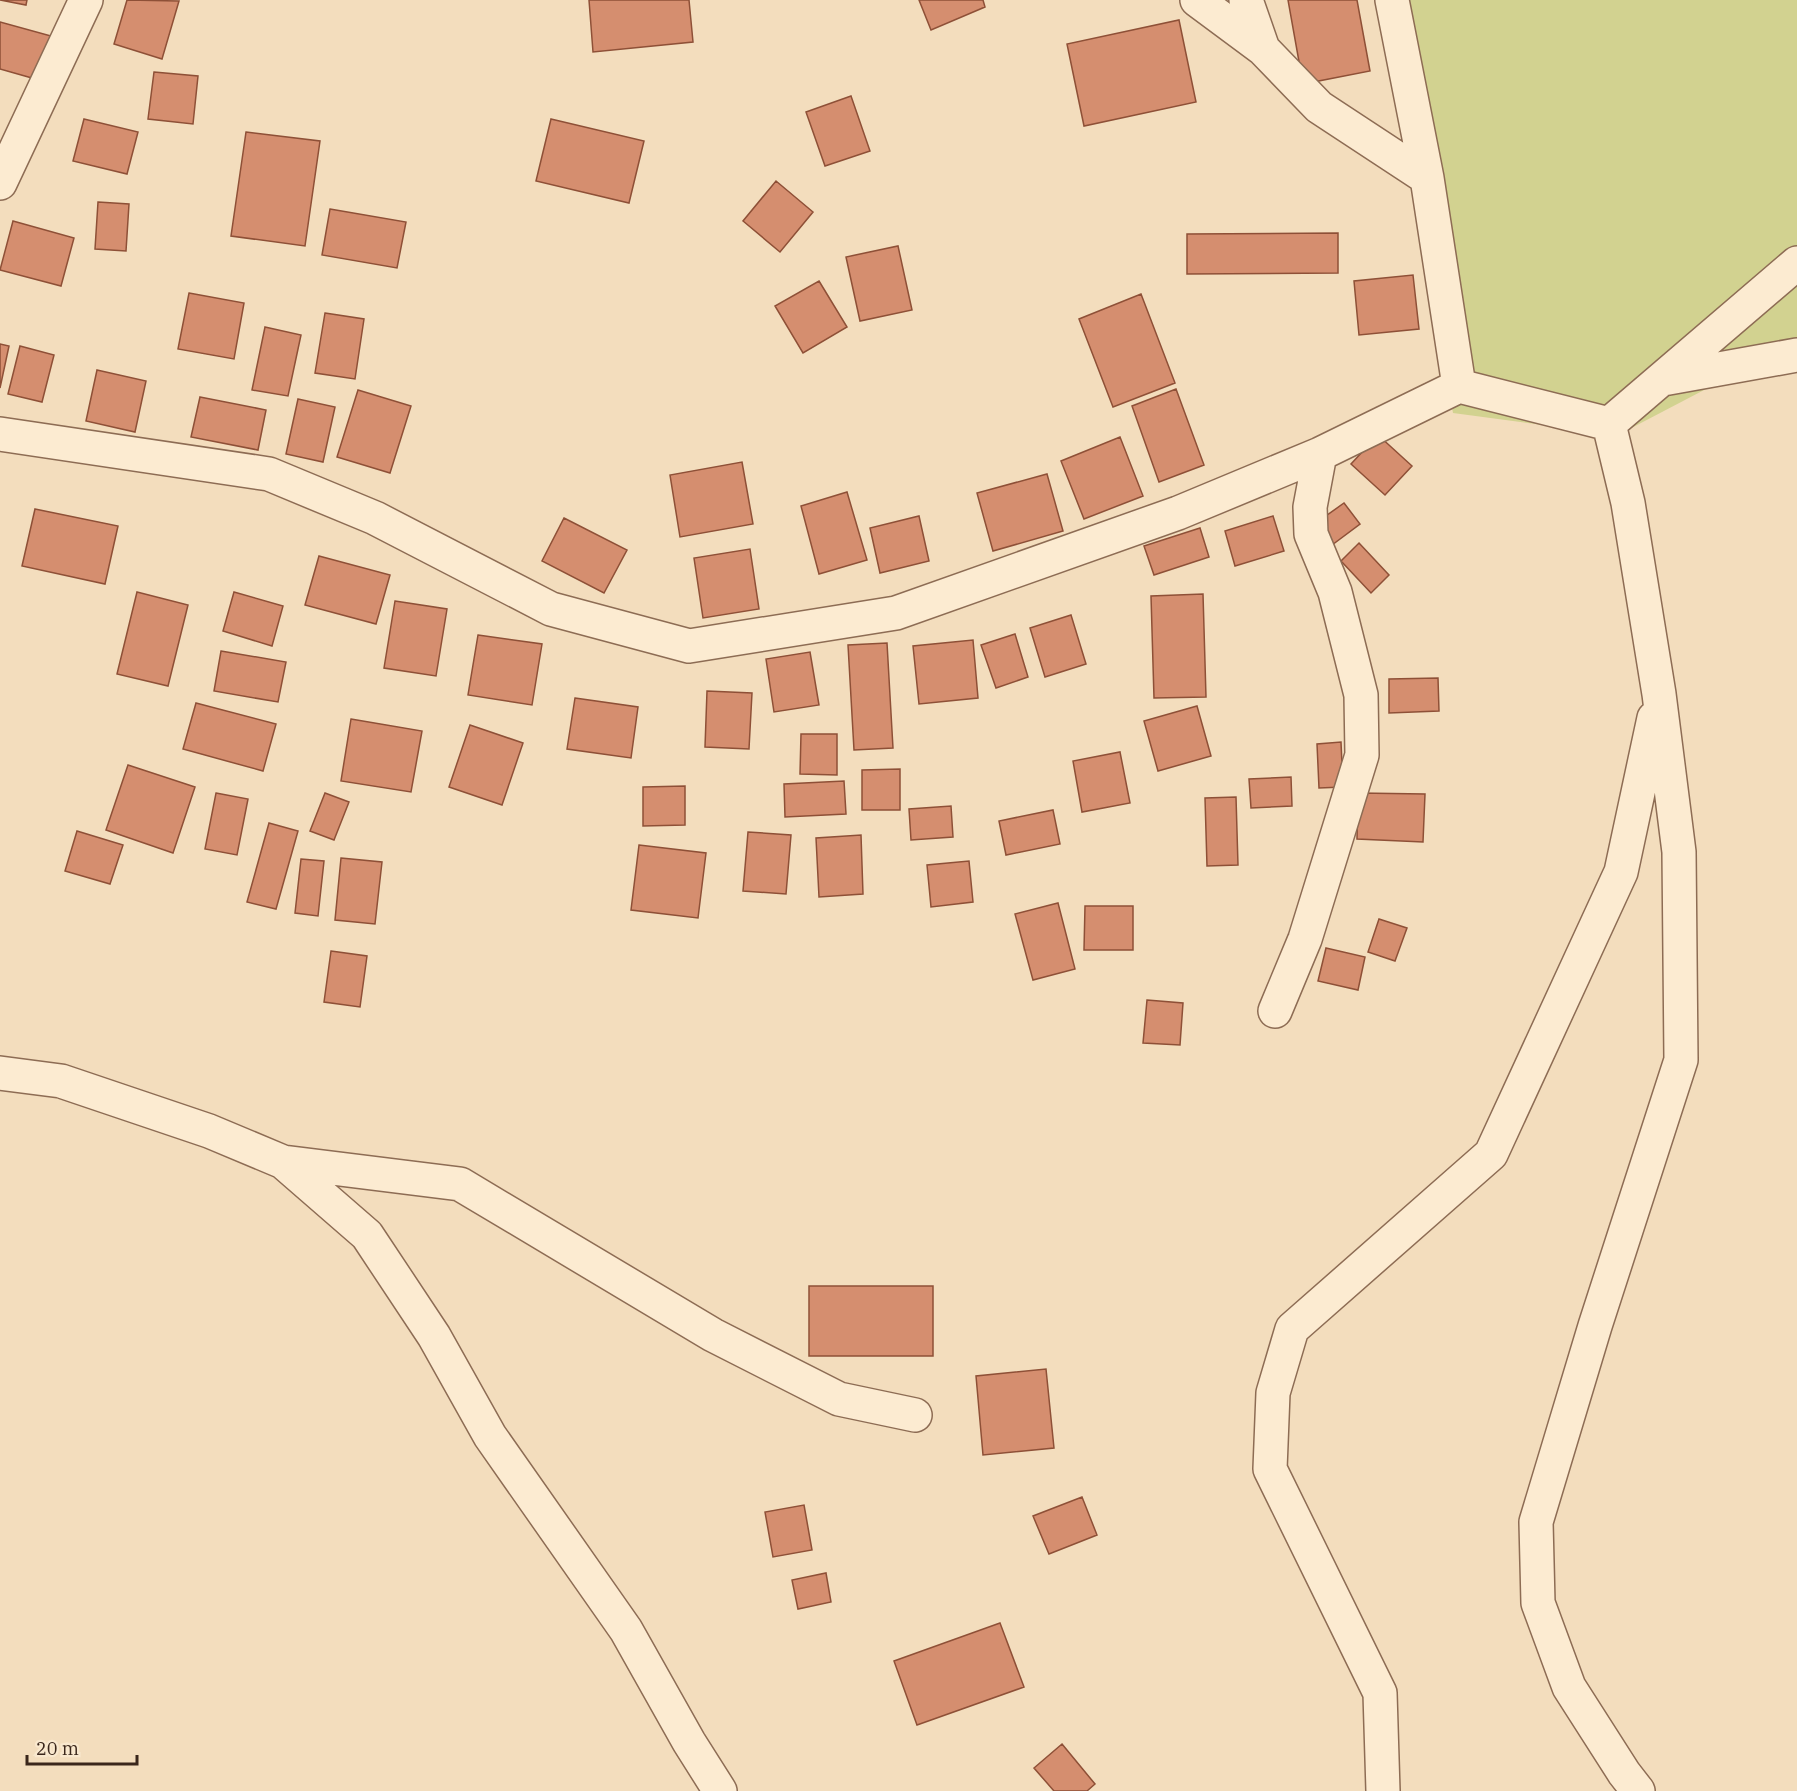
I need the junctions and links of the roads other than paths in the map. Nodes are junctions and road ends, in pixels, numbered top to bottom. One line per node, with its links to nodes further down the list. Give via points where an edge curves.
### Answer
1 (86, 0): 7 (street)
2 (1197, 0): 5 (street)
3 (1246, 0): 5 (street)
4 (1392, 0): 6 (street)
5 (1263, 49): 6 (street, via 1319,107)
6 (1427, 178): 11 (street)
7 (0, 183)
8 (1797, 263): 10 (street)
9 (1797, 355): 10 (street)
10 (1661, 380): 12 (street)
11 (1459, 386): 12 (street); 14 (street)
12 (1609, 424): 15 (street, via 1628,503)
13 (0, 434): 14 (street, via 269,474 375,518 551,609 689,646 896,613 1178,513)
14 (1320, 454): 16 (street, via 1310,507 1311,534 1335,592 1361,695 1362,755 1305,939)
15 (1659, 694): 21 (street, via 1621,872 1491,1154 1292,1329 1274,1393 1270,1469 1380,1693); 22 (street, via 1679,852 1681,1060 1536,1522 1538,1603 1569,1687)
16 (1275, 1011)
17 (0, 1073): 18 (street, via 61,1081 209,1131)
18 (283, 1162): 19 (street, via 460,1184 713,1335 839,1399); 20 (street, via 367,1234 434,1336 490,1436 626,1630 688,1743)
19 (915, 1415)
20 (720, 1791)
21 (1383, 1791)
22 (1638, 1791)

